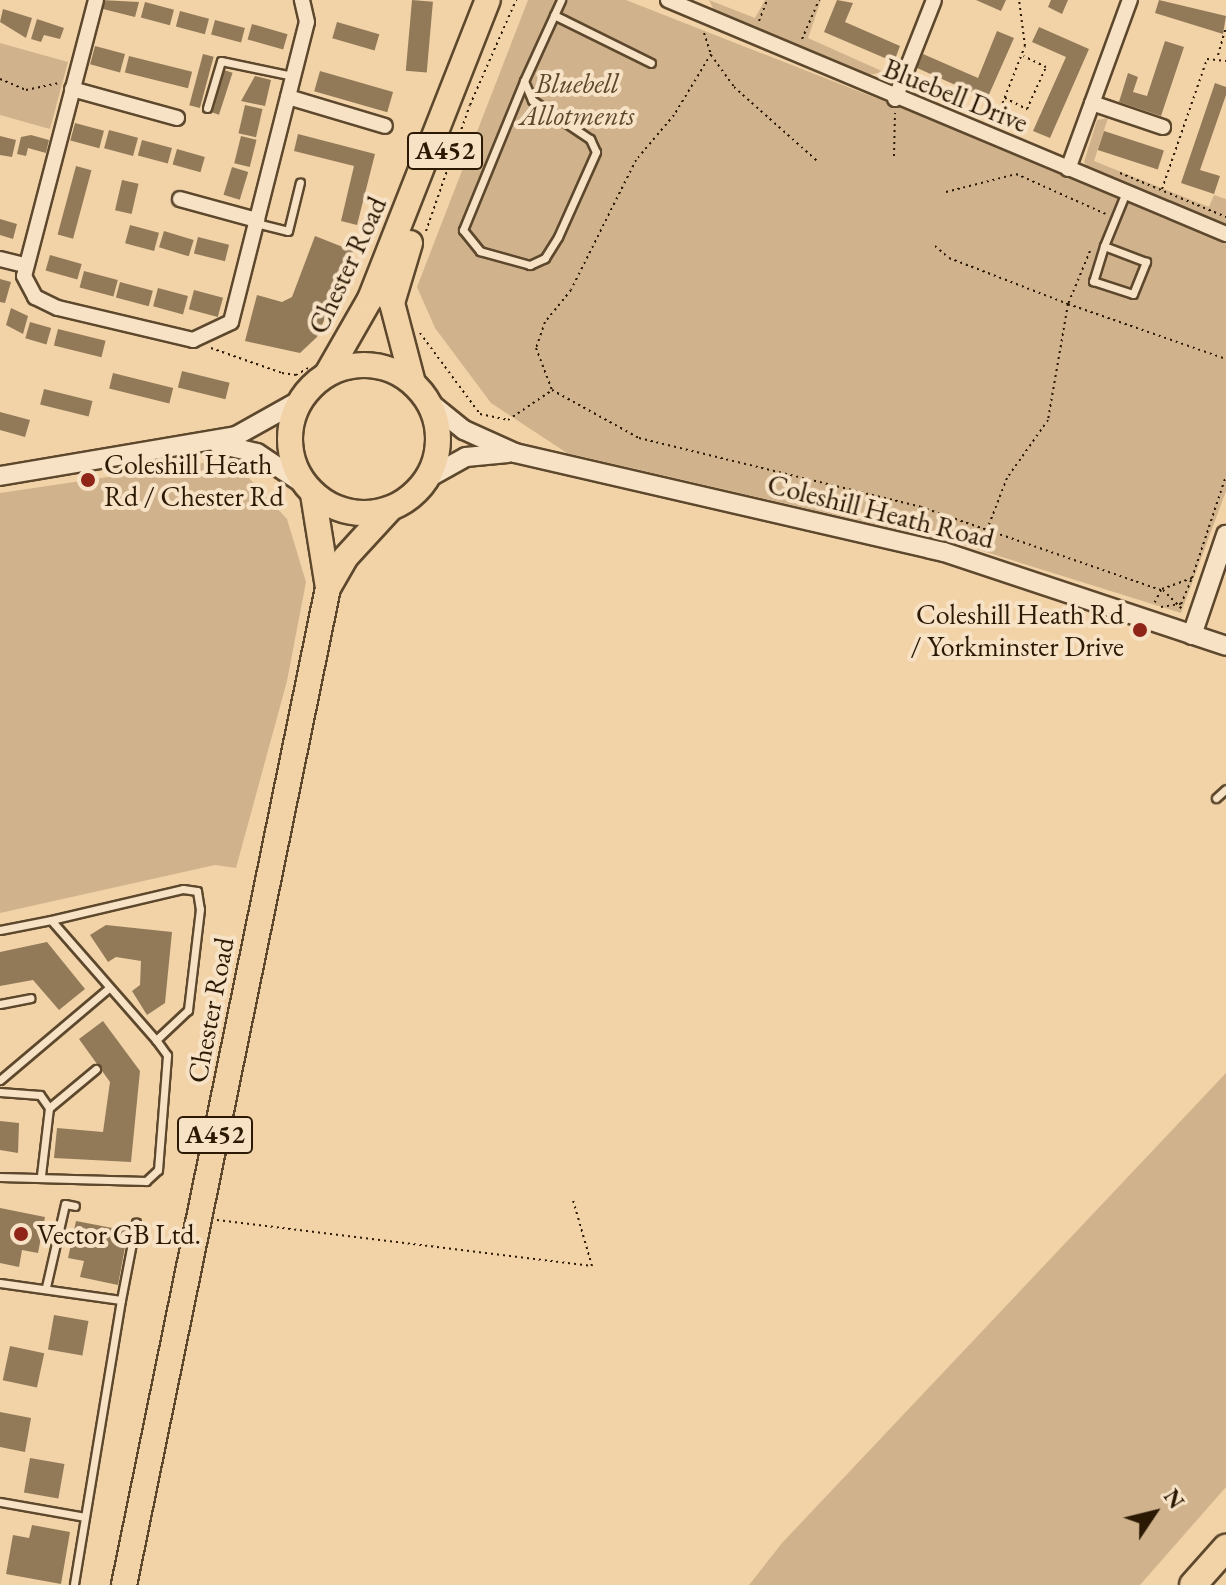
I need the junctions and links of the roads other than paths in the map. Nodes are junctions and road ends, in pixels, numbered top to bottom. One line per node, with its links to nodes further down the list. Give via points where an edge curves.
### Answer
1 (96, 0): 14 (street)
2 (302, 0): 12 (street, via 307,22)
3 (488, 0): 31 (highway, Chester Road / A452, via 370,299)
4 (512, 0): 32 (highway, Chester Road / A452, via 396,280 392,319)
5 (561, 0): 10 (lane)
6 (668, 0): 9 (street, Bluebell Drive)
7 (934, 0): 16 (street)
8 (1130, 0): 17 (street)
9 (700, 8): 16 (street, Bluebell Drive)
10 (554, 15): 11 (lane); 13 (lane)
11 (651, 63)
12 (293, 76): 15 (street); 18 (lane, via 221,61)
13 (524, 81): 13 (lane, via 463,230 480,251 538,265 596,152 590,139 532,100)
14 (74, 84): 19 (street); 30 (street)
15 (288, 97): 20 (street); 26 (street)
16 (895, 99): 22 (street, Bluebell Drive)
17 (1092, 103): 21 (street); 22 (street)
18 (207, 108)
19 (177, 118)
20 (385, 126)
21 (1163, 127)
22 (1068, 169): 24 (street, Bluebell Drive)
23 (300, 182): 26 (lane, via 288,231)
24 (1126, 192): 27 (street, Bluebell Drive); 28 (lane)
25 (180, 199): 26 (street)
26 (257, 221): 30 (street, via 231,322 206,338 193,340 58,308 35,297)
27 (1226, 234)
28 (1104, 246): 28 (lane, via 1146,262 1133,294 1093,281)
29 (0, 259): 30 (street)
30 (24, 265)
31 (323, 368): 32 (highway, via 362,364 397,372); 33 (highway)
32 (420, 392): 35 (street, Coleshill Heath Road, via 464,430); 37 (highway, via 439,440)
33 (299, 401): 34 (street, via 254,429); 38 (highway, via 289,444)
34 (209, 442): 36 (street); 38 (street, via 257,453)
35 (515, 453): 37 (street, Coleshill Heath Road, via 466,457); 42 (street, Coleshill Heath Road, via 944,552)
36 (0, 476)
37 (428, 478): 39 (highway)
38 (309, 490): 39 (highway, via 349,513); 41 (highway, Chester Road / A452)
39 (389, 510): 41 (highway, Chester Road / A452, via 345,558)
40 (1226, 535): 42 (street)
41 (328, 588): 67 (highway, Chester Road / A452)
42 (1192, 635): 43 (street, Coleshill Heath Road)
43 (1226, 646)
44 (1226, 789): 45 (lane)
45 (1216, 798)
46 (51, 920): 47 (lane); 48 (lane); 51 (lane, via 183,889 197,891 200,909 188,1010)
47 (0, 930)
48 (109, 988): 51 (lane); 53 (lane)
49 (30, 998): 50 (lane)
50 (0, 1004)
51 (156, 1040): 56 (lane, via 167,1055 158,1170 146,1181)
52 (96, 1069): 55 (lane)
53 (0, 1080)
54 (0, 1092): 55 (lane, via 40,1095)
55 (49, 1108): 56 (lane)
56 (41, 1175): 57 (lane)
57 (0, 1177)
58 (75, 1206): 61 (lane, via 65,1204)
59 (136, 1222): 62 (lane)
60 (0, 1283): 61 (lane)
61 (46, 1287): 62 (lane)
62 (121, 1300): 64 (lane)
63 (0, 1502): 64 (lane)
64 (85, 1517): 66 (lane)
65 (1226, 1548): 68 (highway)
66 (74, 1585)
67 (124, 1585)
68 (1193, 1585)

